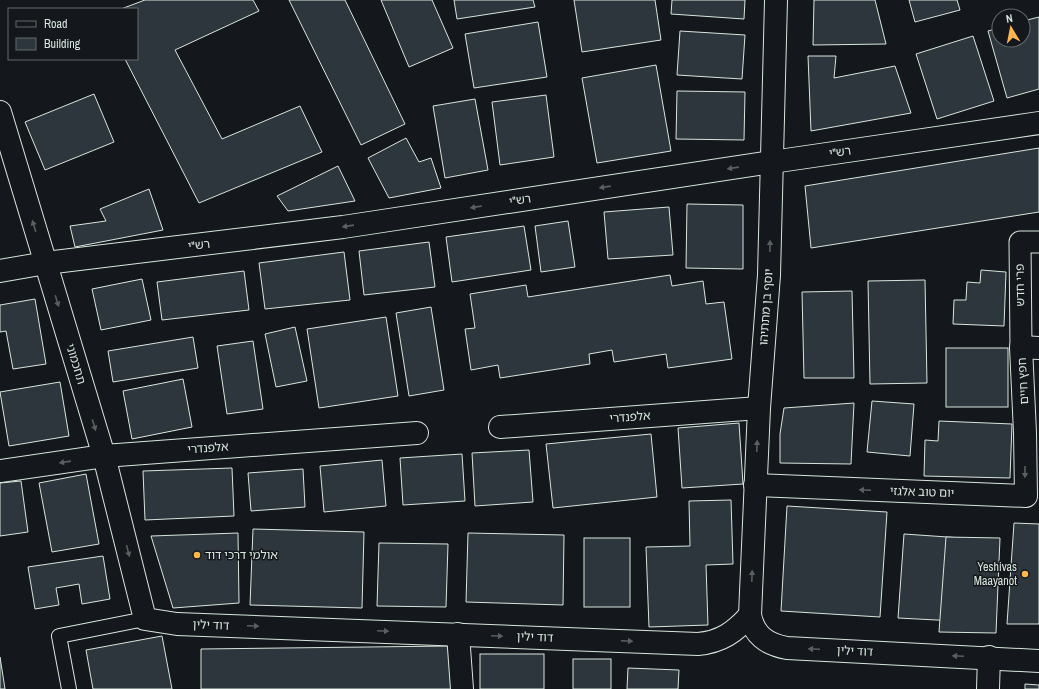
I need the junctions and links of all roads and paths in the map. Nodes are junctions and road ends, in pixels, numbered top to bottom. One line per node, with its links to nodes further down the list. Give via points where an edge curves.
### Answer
1 (776, 0): 4 (street, יוסף בן מתתיהו)
2 (0, 112): 6 (street, תחכמוני, one-way to 2)
3 (1039, 123): 4 (street, רש"י)
4 (772, 162): 6 (street, רש"י, one-way to 6, via 343,227); 9 (street, יוסף בן מתתיהו, one-way to 4, via 769,275)
5 (1039, 242): 8 (street, פרי חדש, via 1020,242)
6 (46, 263): 7 (street, רש"י); 13 (street, תחכמוני, one-way to 13)
7 (0, 271)
8 (1030, 348): 12 (street, חפץ חיים)
9 (759, 408): 10 (street, אלפנדרי); 15 (street, יוסף בן מתתיהו, one-way to 9)
10 (500, 427)
11 (417, 433): 13 (street, אלפנדרי)
12 (1025, 433): 15 (street, יום טוב אלגזי, one-way to 15, via 1026,496)
13 (104, 456): 14 (street, אלפנדרי, one-way to 14); 17 (street, תחכמוני, one-way to 17)
14 (0, 471)
15 (755, 485): 16 (street, יוסף בן מתתיהו, one-way to 15)
16 (750, 615): 18 (street, דוד ילין, one-way to 16, via 698,644 722,639); 19 (street, דוד ילין, one-way to 16, via 781,647 766,642 758,634 752,625)
17 (145, 619): 18 (street, דוד ילין, one-way to 18, via 177,624); 21 (lane, דוד ילין, via 59,636)
18 (458, 634): 22 (street)
19 (989, 658): 20 (street, דוד ילין); 23 (street)
20 (1039, 661)
21 (69, 689)
22 (462, 689)
23 (988, 689)

